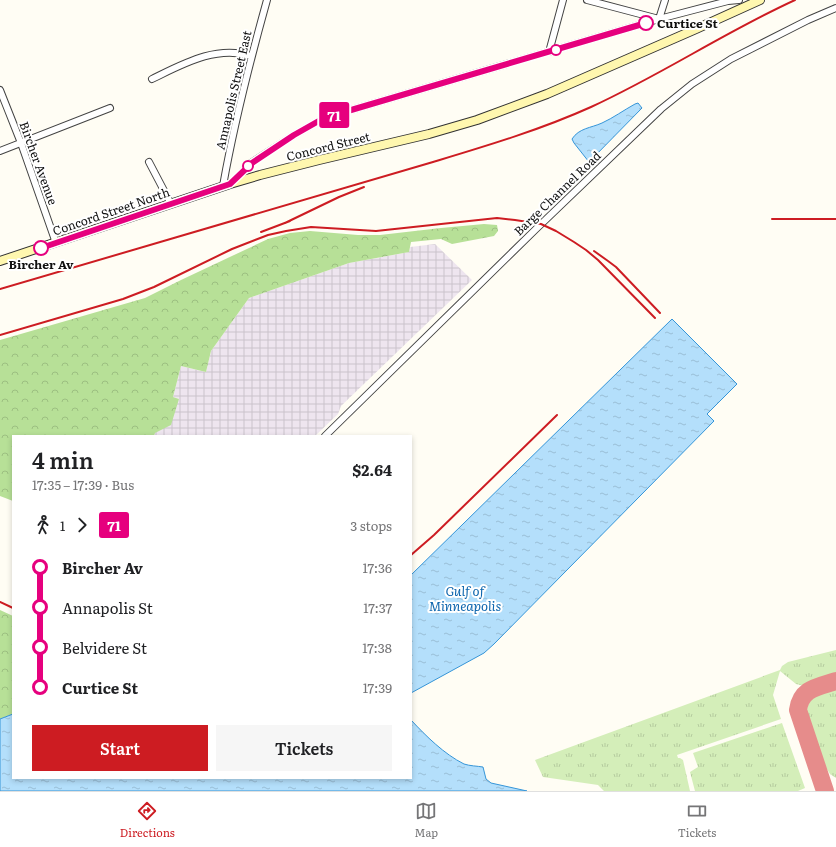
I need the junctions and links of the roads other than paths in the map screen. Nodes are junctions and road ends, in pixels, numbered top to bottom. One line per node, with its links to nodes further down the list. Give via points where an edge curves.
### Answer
1 (267, 0): 10 (street, Annapolis Street East)
2 (563, 0): 9 (street)
3 (587, 0): 8 (street)
4 (665, 0): 8 (street)
5 (739, 0): 8 (street, Concord Street)
6 (760, 0): 17 (main road, Concord Street, via 547,94 477,120)
7 (836, 8): 21 (street, Barge Channel Road, via 731,59 671,100)
8 (660, 19): 9 (street, Concord Street)
9 (549, 52): 17 (street, Concord Street, via 324,118 252,163)
10 (251, 56): 11 (street, via 242,53 217,53 189,61); 17 (street, Annapolis Street East, via 227,164)
11 (152, 79)
12 (0, 90): 14 (street, Bircher Avenue)
13 (110, 108): 14 (street)
14 (21, 143): 15 (street); 19 (street, Bircher Avenue)
15 (0, 151)
16 (149, 162): 18 (street)
17 (227, 185): 18 (main road, Concord Street North)
18 (171, 204): 19 (main road, Concord Street North)
19 (56, 243): 20 (main road, Concord Street North)
20 (0, 261)
21 (326, 435)

